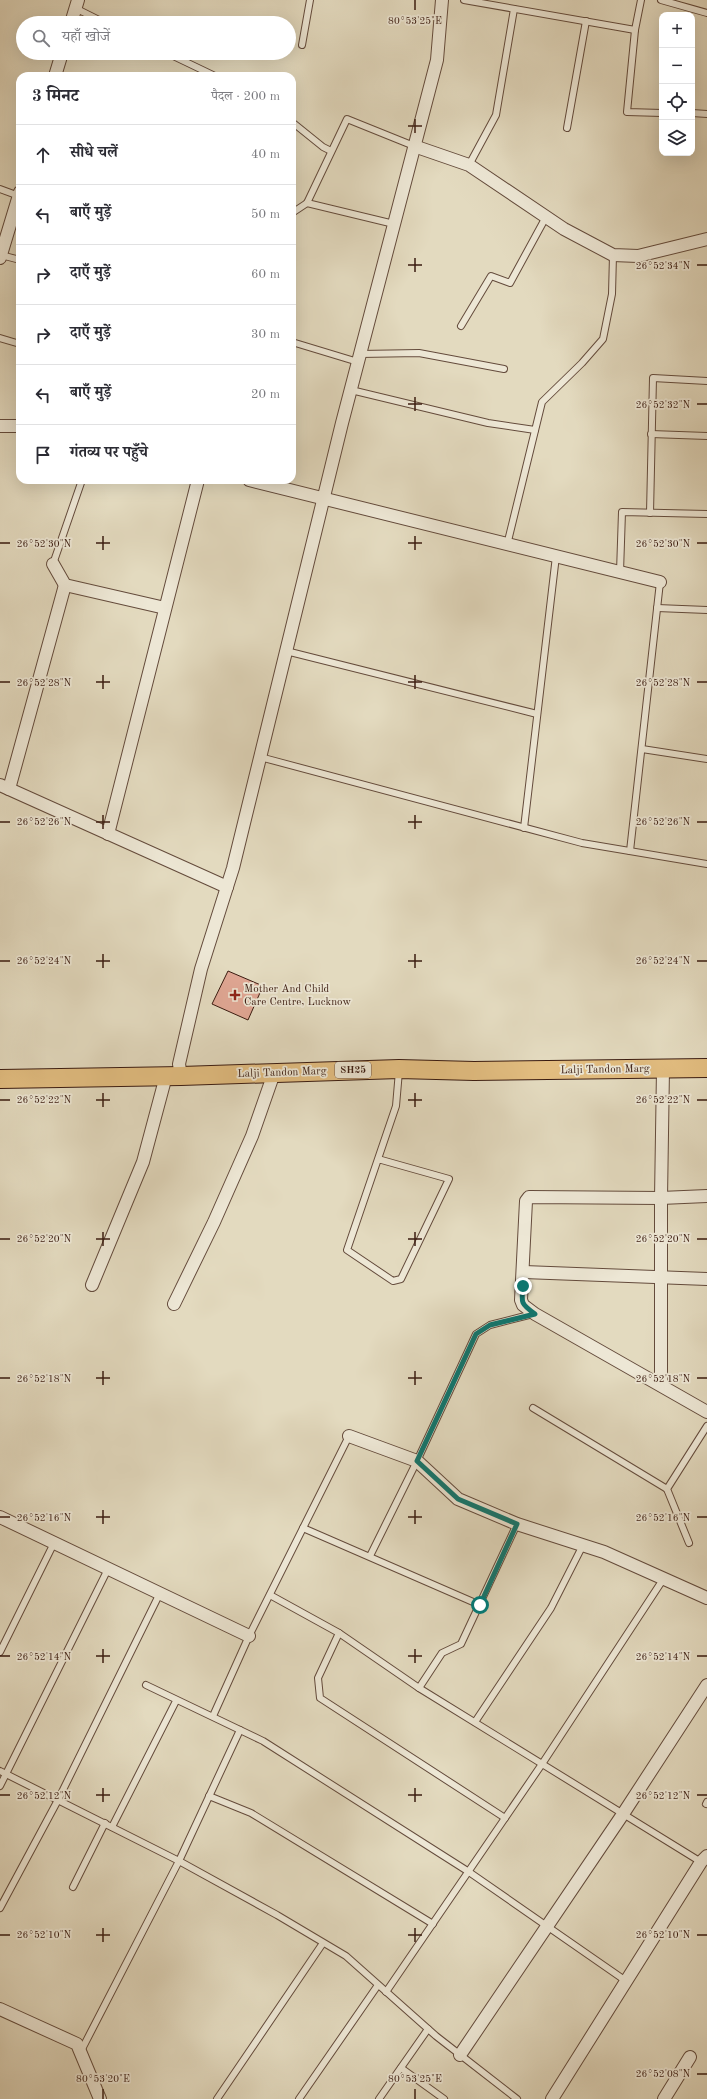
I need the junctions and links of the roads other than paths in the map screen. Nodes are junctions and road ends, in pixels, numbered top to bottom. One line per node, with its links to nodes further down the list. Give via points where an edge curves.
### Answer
1 (310, 0): 13 (lane)
2 (442, 0): 23 (street, via 437,60)
3 (464, 0): 7 (lane)
4 (641, 0): 12 (lane)
5 (661, 0): 8 (lane)
6 (76, 4): 9 (street); 10 (lane)
7 (514, 9): 11 (lane); 25 (lane, via 496,115)
8 (707, 12)
9 (73, 16)
10 (94, 16)
11 (586, 21): 12 (lane); 22 (lane)
12 (635, 30): 18 (lane, via 627,112)
13 (302, 45)
14 (60, 60): 16 (street)
15 (182, 60): 17 (lane)
16 (56, 72)
17 (207, 72)
18 (659, 112)
19 (695, 113): 20 (lane)
20 (707, 114)
21 (296, 125): 24 (lane)
22 (567, 128)
23 (414, 146): 24 (lane, via 348,119); 25 (street); 32 (street)
24 (331, 151): 28 (lane)
25 (469, 165): 31 (street)
26 (0, 189): 27 (lane)
27 (16, 193)
28 (307, 203): 30 (lane); 32 (lane)
29 (16, 204): 35 (street)
30 (296, 210)
31 (546, 217): 34 (street); 37 (lane, via 510,283 490,276)
32 (394, 224): 41 (street)
33 (707, 239): 34 (street, via 638,256)
34 (613, 255): 47 (lane, via 612,294 603,338 582,363 542,402)
35 (0, 256): 36 (lane)
36 (16, 259)
37 (461, 326)
38 (0, 338): 39 (lane)
39 (16, 343)
40 (296, 343): 41 (lane)
41 (359, 358): 42 (lane, via 419,353); 44 (street)
42 (504, 369)
43 (707, 381): 48 (lane, via 653,378)
44 (351, 390): 47 (lane, via 488,423); 53 (street)
45 (0, 426): 46 (street)
46 (16, 426)
47 (535, 430): 56 (lane)
48 (651, 434): 49 (lane); 54 (lane)
49 (707, 436)
50 (81, 484): 58 (lane)
51 (197, 484): 62 (street)
52 (264, 484): 53 (street)
53 (323, 500): 56 (street); 65 (street)
54 (650, 513): 55 (lane); 59 (lane, via 622,512)
55 (707, 514)
56 (507, 545): 57 (street)
57 (556, 556): 59 (street); 66 (lane)
58 (53, 564): 61 (street)
59 (620, 572): 60 (street)
60 (660, 582): 63 (lane)
61 (65, 585): 62 (street); 70 (street)
62 (165, 608): 72 (street)
63 (657, 608): 64 (lane); 67 (lane)
64 (707, 610)
65 (286, 651): 66 (lane); 68 (street)
66 (538, 714): 71 (lane)
67 (642, 749): 69 (lane); 73 (lane)
68 (260, 757): 71 (lane); 75 (street)
69 (707, 759)
70 (4, 787): 72 (street)
71 (524, 828): 73 (lane, via 582,843)
72 (108, 834): 75 (street)
73 (630, 851): 74 (lane)
74 (707, 864)
75 (227, 887): 81 (street, via 201,969)
76 (707, 1058): 77 (main road, Lalji Tandon Marg / SH25)
77 (398, 1065): 80 (main road, Lalji Tandon Marg / SH25, via 474,1071); 81 (main road, Lalji Tandon Marg / SH25); 82 (main road, Lalji Tandon Marg / SH25); 84 (lane, via 396,1106)
78 (0, 1068): 81 (main road, Lalji Tandon Marg / SH25)
79 (707, 1068): 80 (main road, Lalji Tandon Marg / SH25)
80 (663, 1069): 86 (street)
81 (175, 1072): 82 (main road, Lalji Tandon Marg / SH25); 83 (main road, Lalji Tandon Marg / SH25); 90 (street, via 143,1162)
82 (274, 1074): 91 (street, via 249,1144)
83 (0, 1079)
84 (378, 1159): 84 (lane, via 348,1250 393,1281 398,1281 449,1179)
85 (707, 1196): 86 (street)
86 (661, 1198): 87 (street, via 529,1197 526,1201); 88 (street)
87 (524, 1272): 88 (street); 92 (street, via 521,1300 523,1305)
88 (661, 1278): 89 (street); 93 (street)
89 (707, 1279)
90 (92, 1285)
91 (174, 1304)
92 (535, 1314): 93 (street); 98 (lane, via 490,1325 476,1334)
93 (661, 1384): 95 (street)
94 (533, 1408): 99 (lane)
95 (707, 1412)
96 (707, 1426): 99 (lane)
97 (349, 1436): 98 (street); 102 (lane)
98 (417, 1461): 101 (street, via 458,1499); 106 (lane)
99 (667, 1489): 104 (lane)
100 (0, 1517): 103 (street)
101 (517, 1524): 105 (street); 112 (lane)
102 (303, 1528): 106 (lane); 110 (lane)
103 (54, 1543): 107 (street); 115 (lane)
104 (689, 1543)
105 (583, 1545): 108 (street); 121 (lane, via 551,1608)
106 (370, 1556): 112 (lane)
107 (108, 1569): 109 (street); 124 (lane)
108 (664, 1578): 111 (street); 123 (lane)
109 (160, 1593): 114 (street); 127 (lane)
110 (270, 1595): 113 (lane); 114 (lane)
111 (707, 1598)
112 (480, 1605): 118 (lane, via 461,1644 442,1653)
113 (339, 1633): 118 (lane); 129 (lane, via 318,1678 320,1698)
114 (249, 1636): 120 (lane)
115 (0, 1652)
116 (146, 1685): 119 (lane)
117 (707, 1685): 128 (street)
118 (419, 1688): 121 (lane)
119 (176, 1700): 120 (lane); 131 (lane)
120 (213, 1716): 122 (lane)
121 (475, 1722): 123 (lane)
122 (240, 1730): 126 (lane); 134 (lane, via 263,1741)
123 (542, 1764): 128 (lane); 129 (lane)
124 (3, 1773): 125 (lane); 127 (lane)
125 (0, 1786)
126 (209, 1796): 133 (lane); 137 (lane, via 251,1813)
127 (58, 1800): 130 (lane); 136 (lane)
128 (624, 1814): 132 (lane); 138 (street)
129 (505, 1818): 134 (lane)
130 (105, 1824): 131 (lane); 135 (lane)
131 (112, 1827): 133 (lane)
132 (704, 1859): 140 (street)
133 (180, 1861): 139 (lane); 145 (lane)
134 (468, 1872): 137 (lane); 138 (lane)
135 (74, 1887)
136 (0, 1908)
137 (433, 1924): 142 (lane)
138 (548, 1926): 140 (lane); 146 (street)
139 (323, 1943): 141 (lane, via 346,1956); 150 (lane)
140 (626, 1980): 155 (street)
141 (378, 1985): 142 (lane); 151 (lane)
142 (386, 1992): 144 (lane)
143 (0, 2009): 145 (street, via 77,2044)
144 (428, 2029): 146 (lane); 148 (lane)
145 (80, 2052): 149 (street)
146 (460, 2055): 154 (lane)
147 (690, 2057): 156 (street)
148 (401, 2068): 152 (lane); 153 (lane)
149 (100, 2099)
150 (217, 2099)
151 (299, 2099)
152 (379, 2099)
153 (444, 2099)
154 (516, 2099)
155 (552, 2099)
156 (664, 2099)

